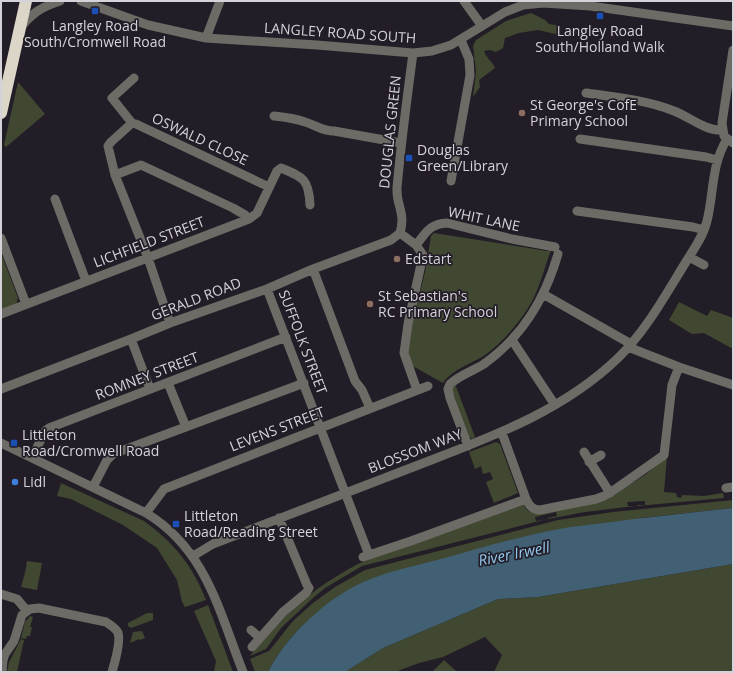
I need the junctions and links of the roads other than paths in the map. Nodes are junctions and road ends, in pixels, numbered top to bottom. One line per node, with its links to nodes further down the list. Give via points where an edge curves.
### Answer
1 (26, 1): 9 (highway)
2 (60, 1): 9 (street, via 37,10)
3 (81, 1): 10 (street, LANGLEY ROAD SOUTH, via 148,25)
4 (220, 1): 10 (street)
5 (464, 1): 7 (street)
6 (590, 3): 7 (street, LANGLEY ROAD SOUTH, via 523,5); 8 (street, LANGLEY ROAD SOUTH)
7 (482, 26): 11 (street, LANGLEY ROAD SOUTH)
8 (733, 26)
9 (20, 27): 16 (highway)
10 (206, 38): 13 (street, LANGLEY ROAD SOUTH, via 317,44)
11 (461, 40): 13 (street, LANGLEY ROAD SOUTH, via 441,49); 25 (street, via 469,59 470,75)
12 (733, 50): 19 (street)
13 (413, 53): 22 (street, DOUGLAS GREEN)
14 (134, 78): 18 (street, via 112,98)
15 (586, 93): 19 (street, via 637,100 674,111 711,130)
16 (1, 113)
17 (274, 116): 22 (street, via 307,122 325,131)
18 (132, 124): 24 (street, OSWALD CLOSE, via 108,146); 26 (street, OSWALD CLOSE)
19 (722, 130): 21 (street)
20 (580, 139): 23 (street)
21 (730, 141): 23 (street, BLOSSOM WAY)
22 (402, 143): 32 (street, DOUGLAS GREEN, via 397,190 403,217)
23 (717, 160): 31 (street, BLOSSOM WAY)
24 (116, 175): 30 (street, via 141,165 233,208); 36 (street)
25 (452, 181)
26 (269, 187): 28 (street, LICHFIELD STREET, via 281,168 297,174 310,190); 30 (street, LICHFIELD STREET, via 257,213)
27 (55, 199): 39 (street)
28 (310, 204)
29 (577, 211): 31 (street)
30 (248, 219): 36 (street, LICHFIELD STREET)
31 (704, 230): 35 (street, BLOSSOM WAY)
32 (400, 233): 34 (street); 38 (street, GERALD ROAD, via 391,240)
33 (1, 238): 42 (street)
34 (416, 245): 41 (street, WHIT LANE, via 430,228 439,223 447,223 556,250 552,275); 56 (street, via 423,254 404,354)
35 (689, 257): 37 (street); 48 (street, BLOSSOM WAY, via 652,315)
36 (148, 258): 39 (street, LICHFIELD STREET); 44 (street)
37 (704, 265)
38 (313, 270): 40 (street, GERALD ROAD); 58 (street, via 355,381)
39 (86, 281): 42 (street, LICHFIELD STREET)
40 (267, 289): 44 (street, GERALD ROAD); 45 (street, SUFFOLK STREET)
41 (543, 294): 47 (street, via 529,319); 48 (street)
42 (26, 304): 43 (street, LICHFIELD STREET)
43 (1, 314)
44 (170, 323): 46 (street, GERALD ROAD)
45 (286, 337): 50 (street, ROMNEY STREET); 51 (street, SUFFOLK STREET)
46 (131, 339): 54 (street, GERALD ROAD); 55 (street)
47 (512, 340): 57 (street); 63 (street, via 483,364 450,384 450,398)
48 (629, 345): 49 (street); 57 (street, BLOSSOM WAY, via 595,378)
49 (679, 367): 52 (street); 70 (street, via 672,385 664,455)
50 (168, 383): 55 (street, ROMNEY STREET); 59 (street)
51 (304, 383): 59 (street); 60 (street, SUFFOLK STREET)
52 (733, 385)
53 (428, 386): 56 (street, LEVENS STREET)
54 (1, 389)
55 (150, 389): 66 (street, ROMNEY STREET, via 49,428 45,431)
56 (416, 390): 58 (street, LEVENS STREET)
57 (555, 405): 61 (street, BLOSSOM WAY)
58 (370, 408): 60 (street, LEVENS STREET)
59 (186, 427): 68 (street, via 110,457)
60 (321, 428): 69 (street, SUFFOLK STREET); 72 (street, LEVENS STREET, via 164,489)
61 (502, 433): 63 (street, BLOSSOM WAY); 71 (street)
62 (1, 443): 66 (street)
63 (468, 446): 69 (street, BLOSSOM WAY)
64 (584, 452): 67 (street)
65 (601, 455): 67 (street)
66 (32, 458): 68 (street)
67 (590, 462): 70 (street)
68 (93, 487): 72 (street)
69 (346, 493): 71 (street, SUFFOLK STREET, via 366,556); 73 (street, BLOSSOM WAY)
70 (610, 493): 71 (street, via 596,499 536,510)
71 (526, 499)
72 (146, 513): 74 (street, via 169,529)
73 (279, 518): 74 (street, BLOSSOM WAY, via 213,544); 78 (street, via 309,588)
74 (193, 556): 82 (street, via 205,575)
75 (1, 594): 76 (street, via 17,599)
76 (27, 611): 80 (street, via 22,615 14,641 3,660); 81 (street, via 43,608 106,622 113,627 118,635 118,647)
77 (251, 630): 78 (street)
78 (260, 638): 79 (street)
79 (252, 647)
80 (2, 672)
81 (112, 672)
82 (244, 672)

